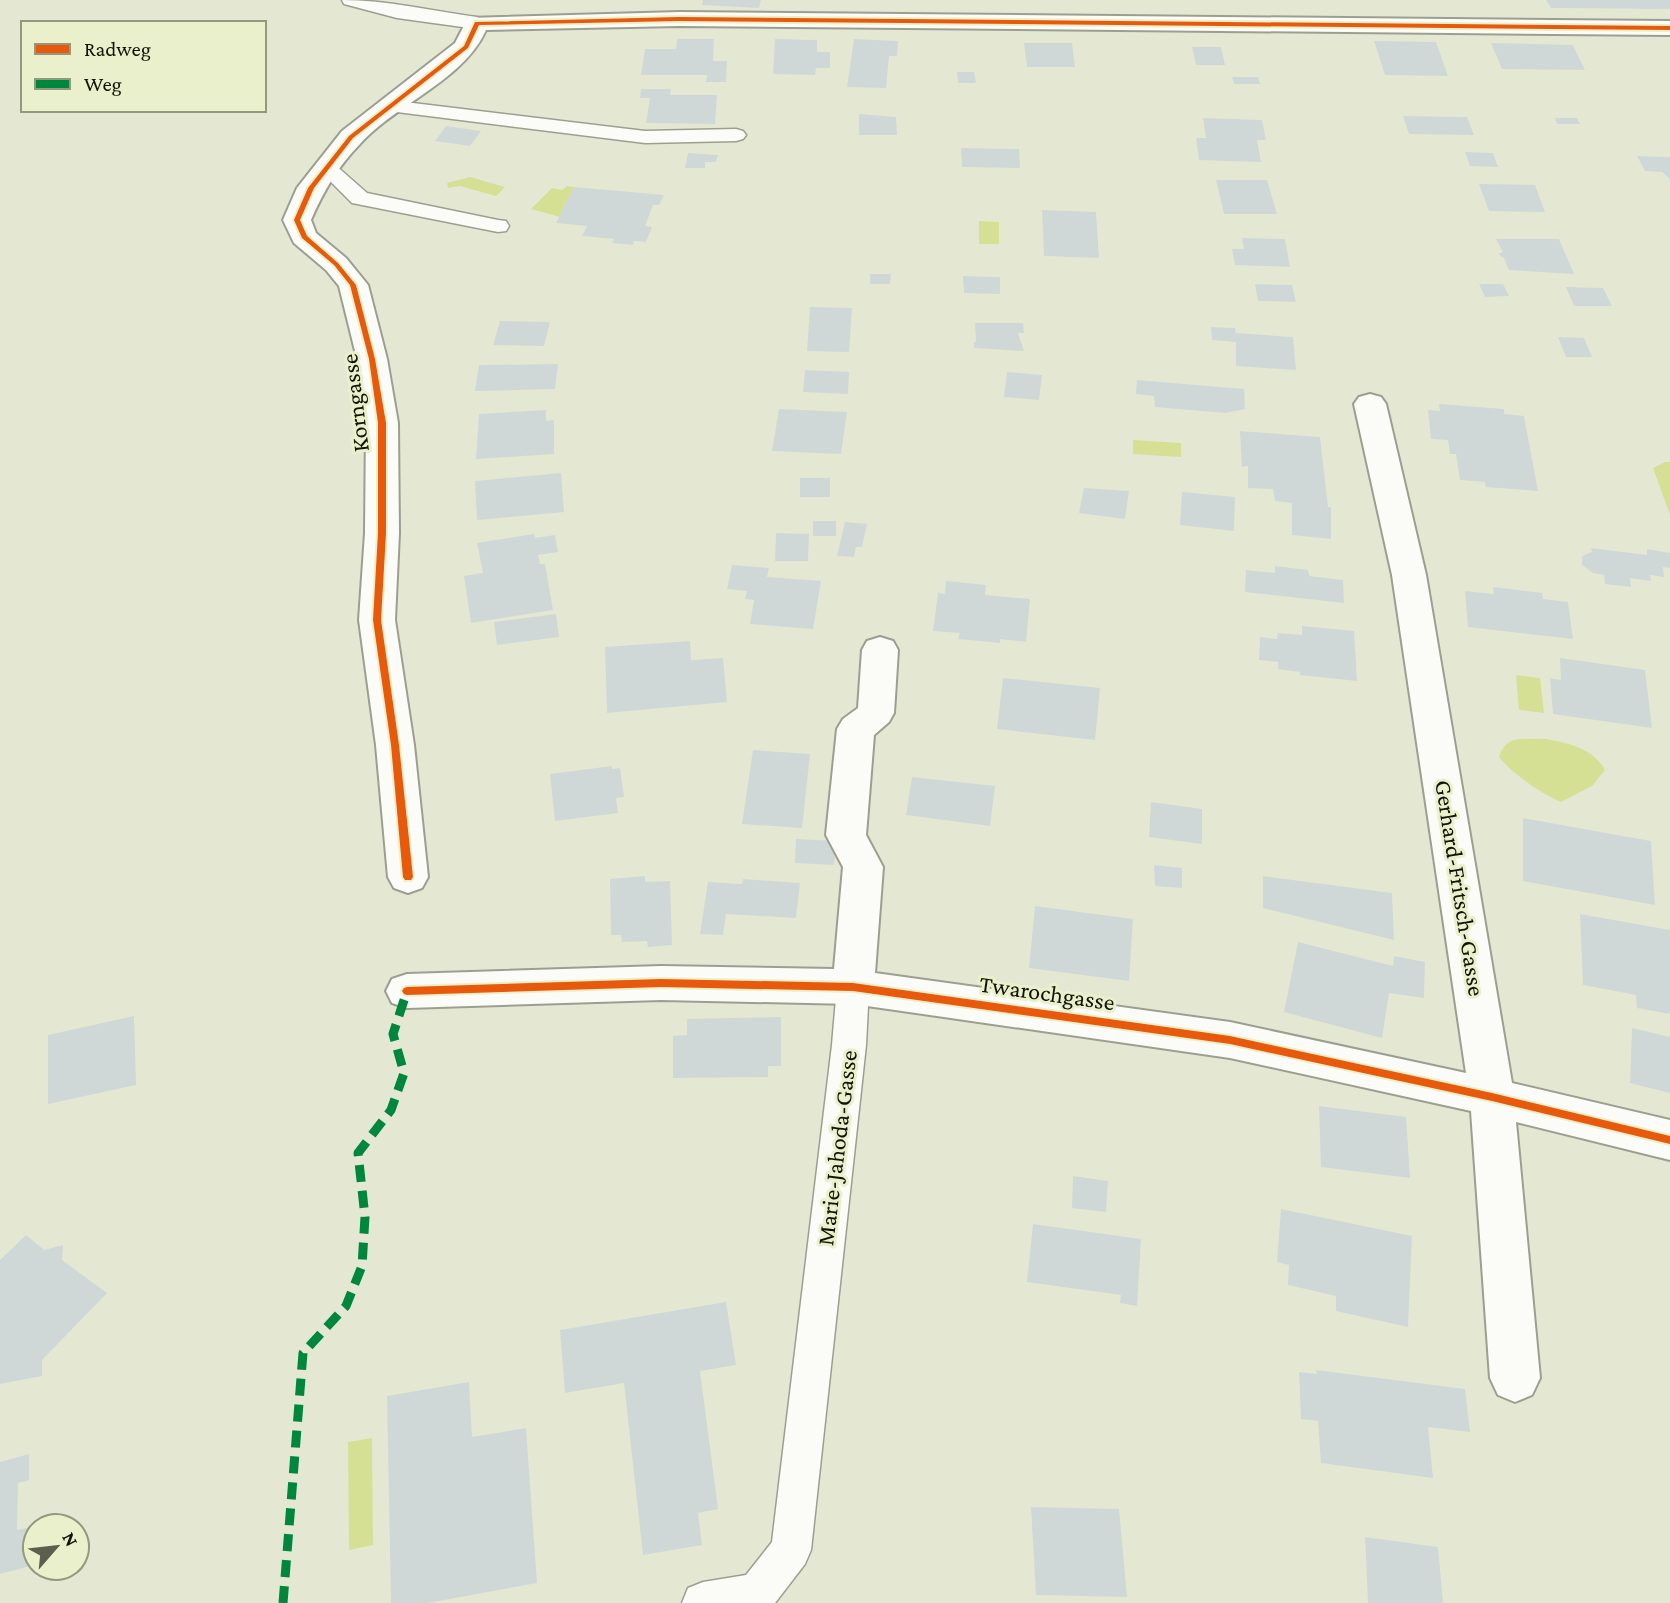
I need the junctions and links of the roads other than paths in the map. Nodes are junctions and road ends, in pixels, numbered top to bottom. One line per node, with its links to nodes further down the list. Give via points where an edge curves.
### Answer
1 (351, 0): 6 (lane, via 397,12)
2 (585, 0): 3 (street, via 610,8)
3 (655, 0)
4 (1490, 0): 7 (street)
5 (1254, 11): 6 (street); 7 (street)
6 (477, 23): 9 (street, Korngasse, via 466,47)
7 (1504, 26): 8 (street)
8 (1670, 28)
9 (388, 106): 10 (lane, via 645,137); 11 (street, Korngasse, via 351,137)
10 (736, 135)
11 (326, 167): 12 (lane, via 360,198); 15 (street, Korngasse, via 298,220 304,237 353,285 372,359 382,423 377,620)
12 (498, 226)
13 (1370, 404): 18 (street, Gerhard-Fritsch-Gasse, via 1409,575)
14 (880, 650): 16 (street, Marie-Jahoda-Gasse, via 876,713 856,729 846,835 863,867)
15 (408, 877)
16 (853, 987): 17 (street, Twarochgasse, via 661,983); 18 (street, Twarochgasse, via 1230,1040); 21 (lane, Marie-Jahoda-Gasse, via 790,1550 757,1593)
17 (407, 991)
18 (1492, 1097): 19 (street, Twarochgasse); 20 (street, Gerhard-Fritsch-Gasse)
19 (1670, 1140)
20 (1515, 1378)
21 (703, 1603)

